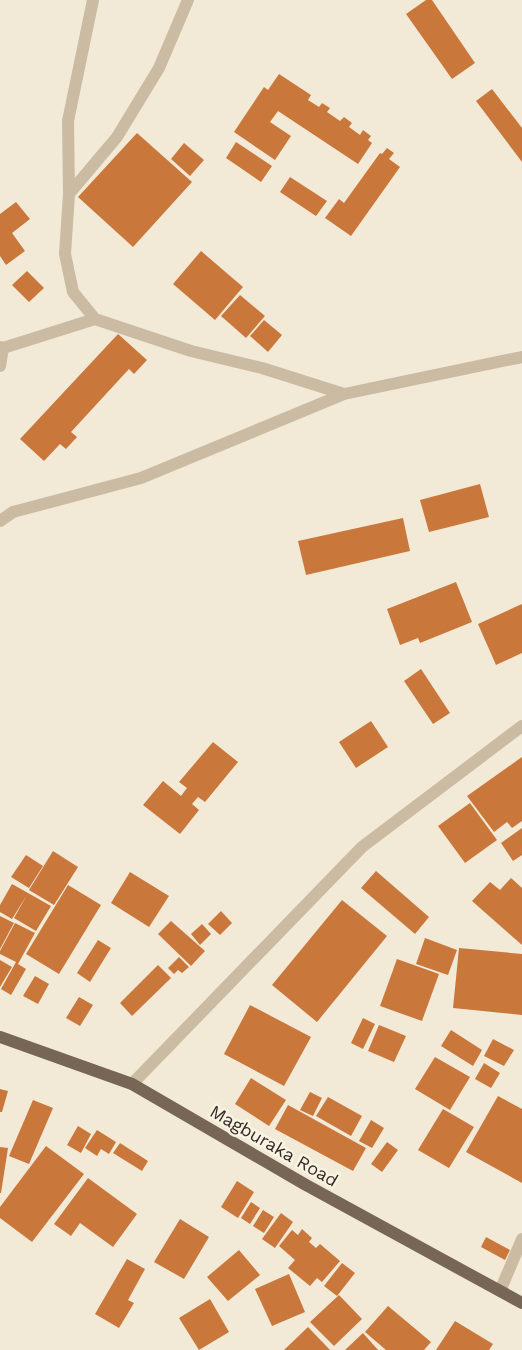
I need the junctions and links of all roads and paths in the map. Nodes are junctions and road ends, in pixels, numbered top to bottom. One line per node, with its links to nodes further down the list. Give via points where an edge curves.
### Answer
1 (93, 0): 3 (street, via 68,121)
2 (188, 0): 3 (street, via 159,68 117,136)
3 (69, 194): 4 (street, via 64,254 73,292)
4 (95, 319): 5 (street); 8 (street, via 191,351 262,368)
5 (2, 348): 7 (street)
6 (522, 357): 8 (street)
7 (0, 366)
8 (344, 394): 9 (street, via 141,478 12,512)
9 (0, 521)
10 (522, 726): 12 (street, via 362,847)
11 (0, 1037): 12 (main road, Magburaka Road)
12 (132, 1084): 14 (main road, Magburaka Road, via 306,1185)
13 (522, 1239): 14 (street)
14 (500, 1290): 15 (main road, Magburaka Road)
15 (522, 1303)

